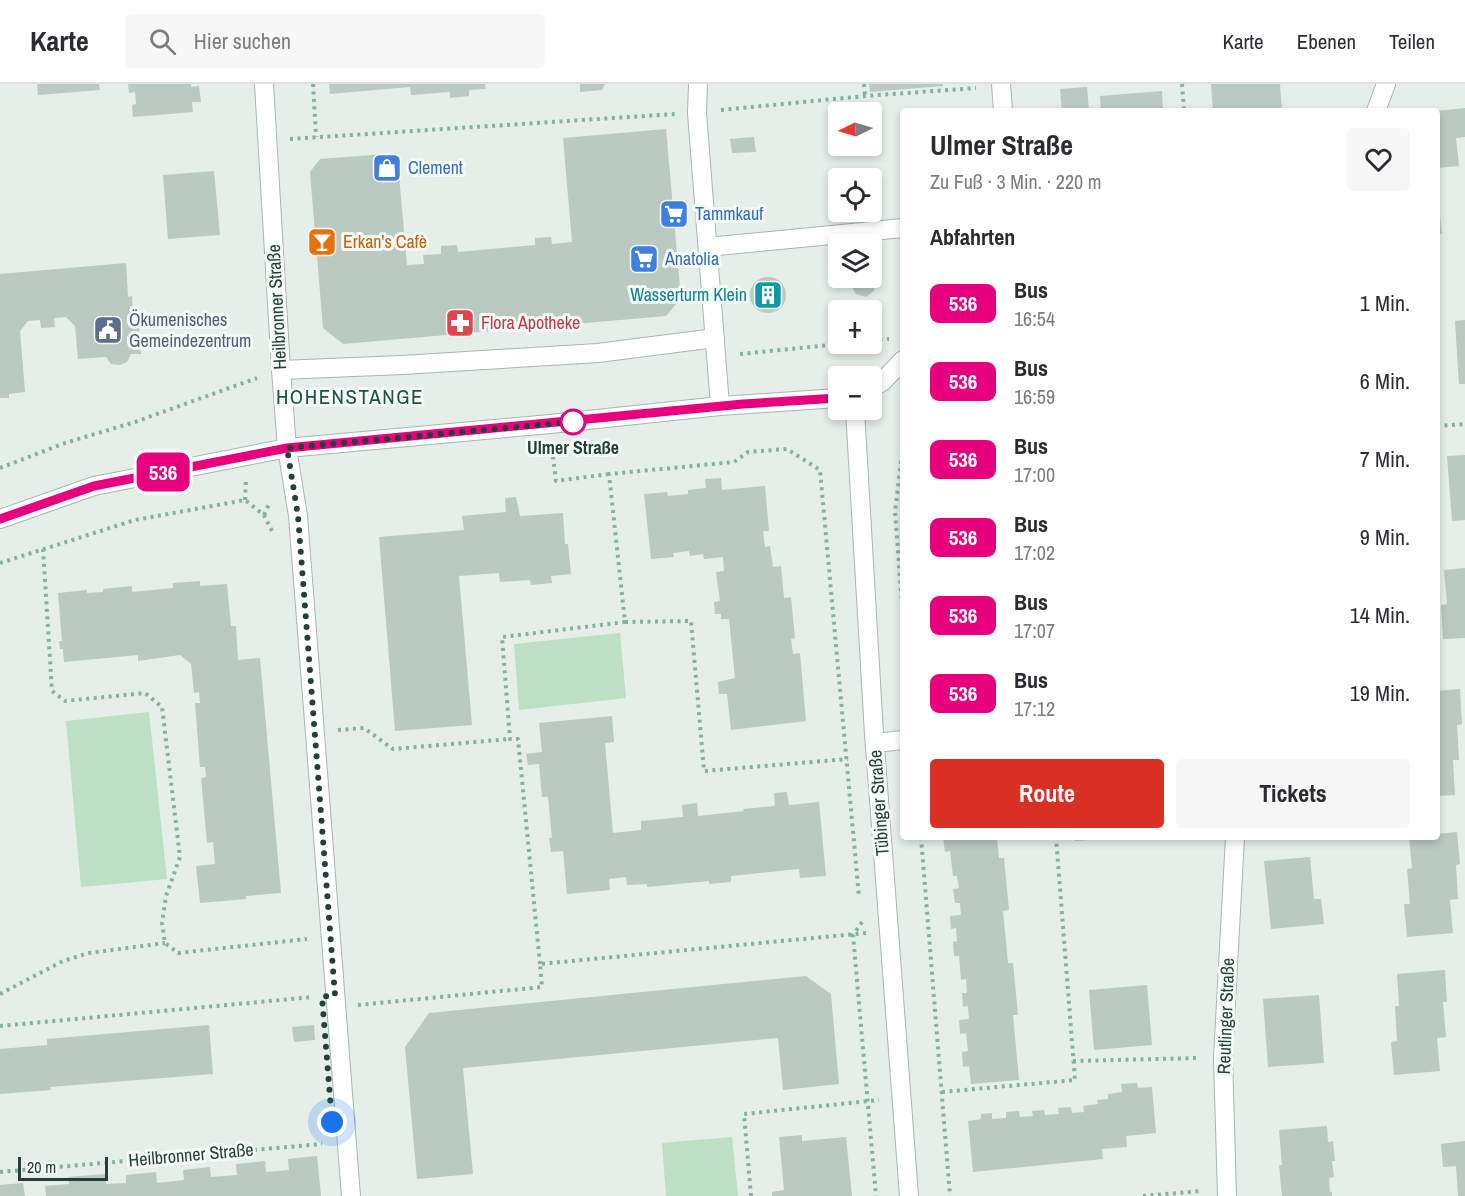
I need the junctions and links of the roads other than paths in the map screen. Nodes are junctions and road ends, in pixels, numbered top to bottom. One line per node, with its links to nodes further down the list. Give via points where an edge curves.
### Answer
1 (264, 84): 11 (street, Heilbronner Straße)
2 (698, 84): 8 (street)
3 (1001, 85): 5 (street)
4 (1379, 86): 6 (street)
5 (1003, 108)
6 (1376, 108)
7 (900, 228): 8 (street)
8 (708, 247): 9 (street)
9 (715, 338): 11 (street, via 598,353); 14 (street)
10 (900, 363): 12 (street)
11 (280, 370): 16 (street, Heilbronner Straße)
12 (882, 381)
13 (828, 399): 14 (street)
14 (720, 406): 16 (street)
15 (856, 420): 19 (street, Tübinger Straße)
16 (287, 448): 17 (street, via 94,486); 22 (street, Heilbronner Straße, via 298,516)
17 (0, 519)
18 (900, 741): 19 (street)
19 (875, 750): 23 (street, Tübinger Straße)
20 (1235, 840): 21 (street, Reutlinger Straße, via 1223,1058)
21 (1226, 1193)
22 (351, 1196)
23 (909, 1196)

